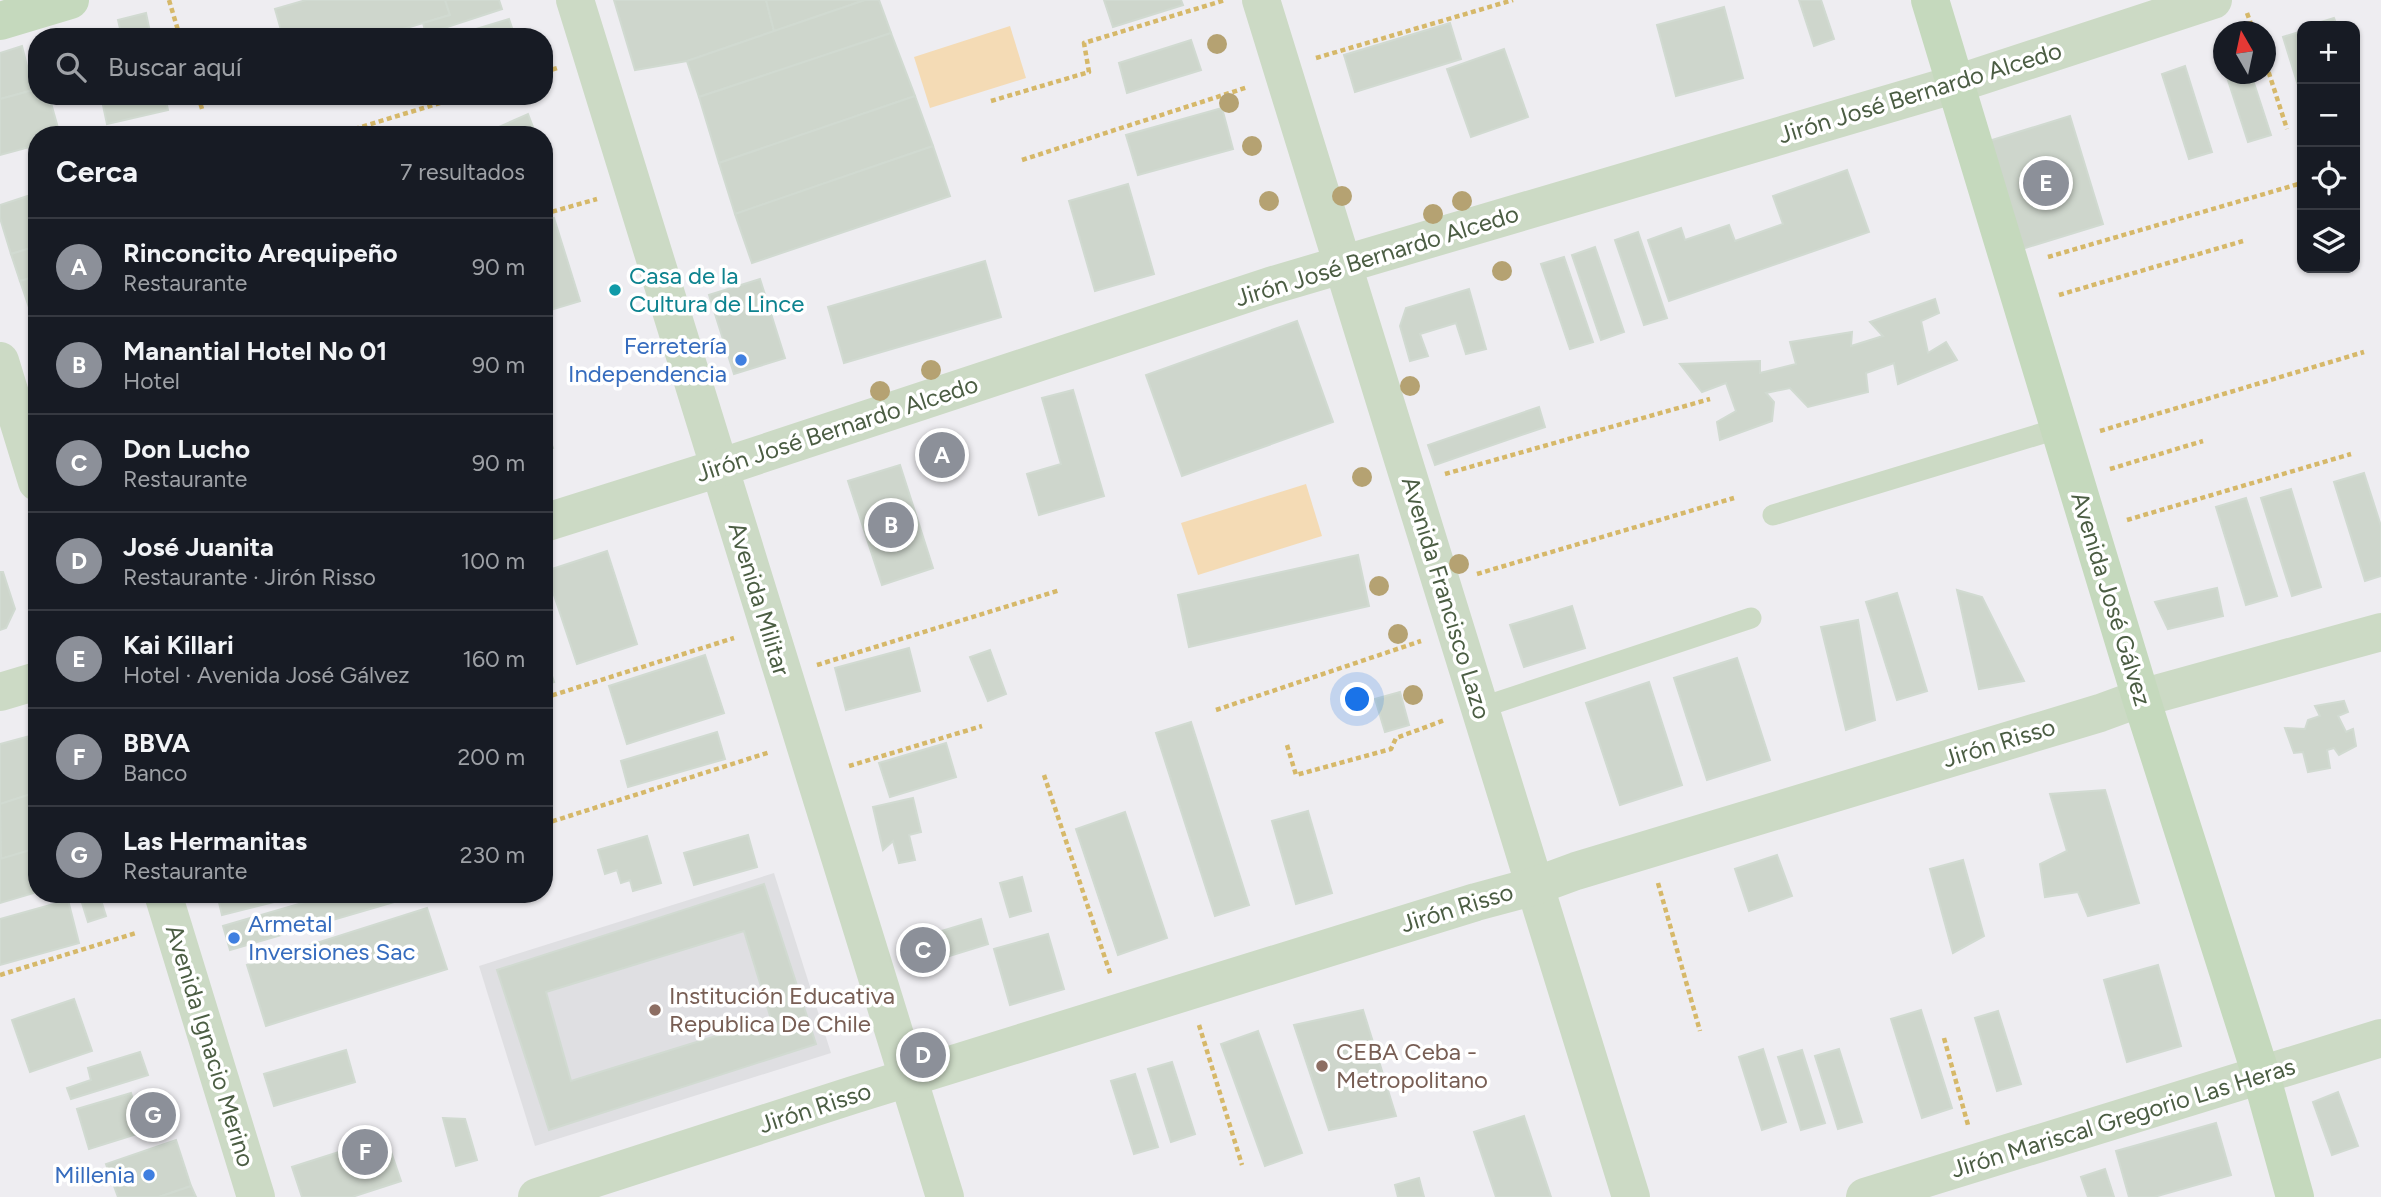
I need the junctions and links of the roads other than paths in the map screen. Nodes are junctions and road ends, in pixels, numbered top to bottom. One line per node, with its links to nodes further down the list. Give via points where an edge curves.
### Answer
1 (70, 0): 6 (street)
2 (575, 0): 12 (street, Avenida Militar)
3 (1261, 0): 8 (street, Avenida Francisco Lazo)
4 (1930, 0): 7 (street, Avenida José Gálvez)
5 (2213, 0): 7 (street, Jirón José Bernardo Alcedo)
6 (0, 21)
7 (1956, 84): 8 (street, Jirón José Bernardo Alcedo); 10 (street, Avenida José Gálvez)
8 (1343, 265): 12 (street, Jirón José Bernardo Alcedo); 20 (street, Avenida Francisco Lazo)
9 (0, 361): 11 (street)
10 (2062, 435): 13 (lane); 19 (street, Avenida José Gálvez)
11 (28, 453)
12 (719, 468): 14 (street, Jirón José Bernardo Alcedo); 25 (street, Avenida Militar)
13 (1773, 515)
14 (553, 520)
15 (1751, 618): 20 (lane)
16 (2381, 632): 19 (street, Jirón Risso)
17 (28, 684): 18 (street)
18 (0, 692)
19 (2141, 698): 21 (street, Jirón Risso); 24 (street, Avenida José Gálvez)
20 (1480, 708): 21 (street, Avenida Francisco Lazo)
21 (1535, 886): 25 (street, Jirón Risso); 29 (street, Avenida Francisco Lazo)
22 (168, 908): 26 (street, Avenida Ignacio Merino)
23 (2381, 1038): 24 (street, Jirón Mariscal Gregorio Las Heras)
24 (2261, 1075): 30 (street, Jirón Mariscal Gregorio Las Heras); 31 (street, Avenida José Gálvez)
25 (908, 1078): 27 (street, Jirón Risso); 28 (street, Avenida Militar)
26 (257, 1197)
27 (537, 1197)
28 (945, 1197)
29 (1631, 1197)
30 (1865, 1197)
31 (2295, 1197)

